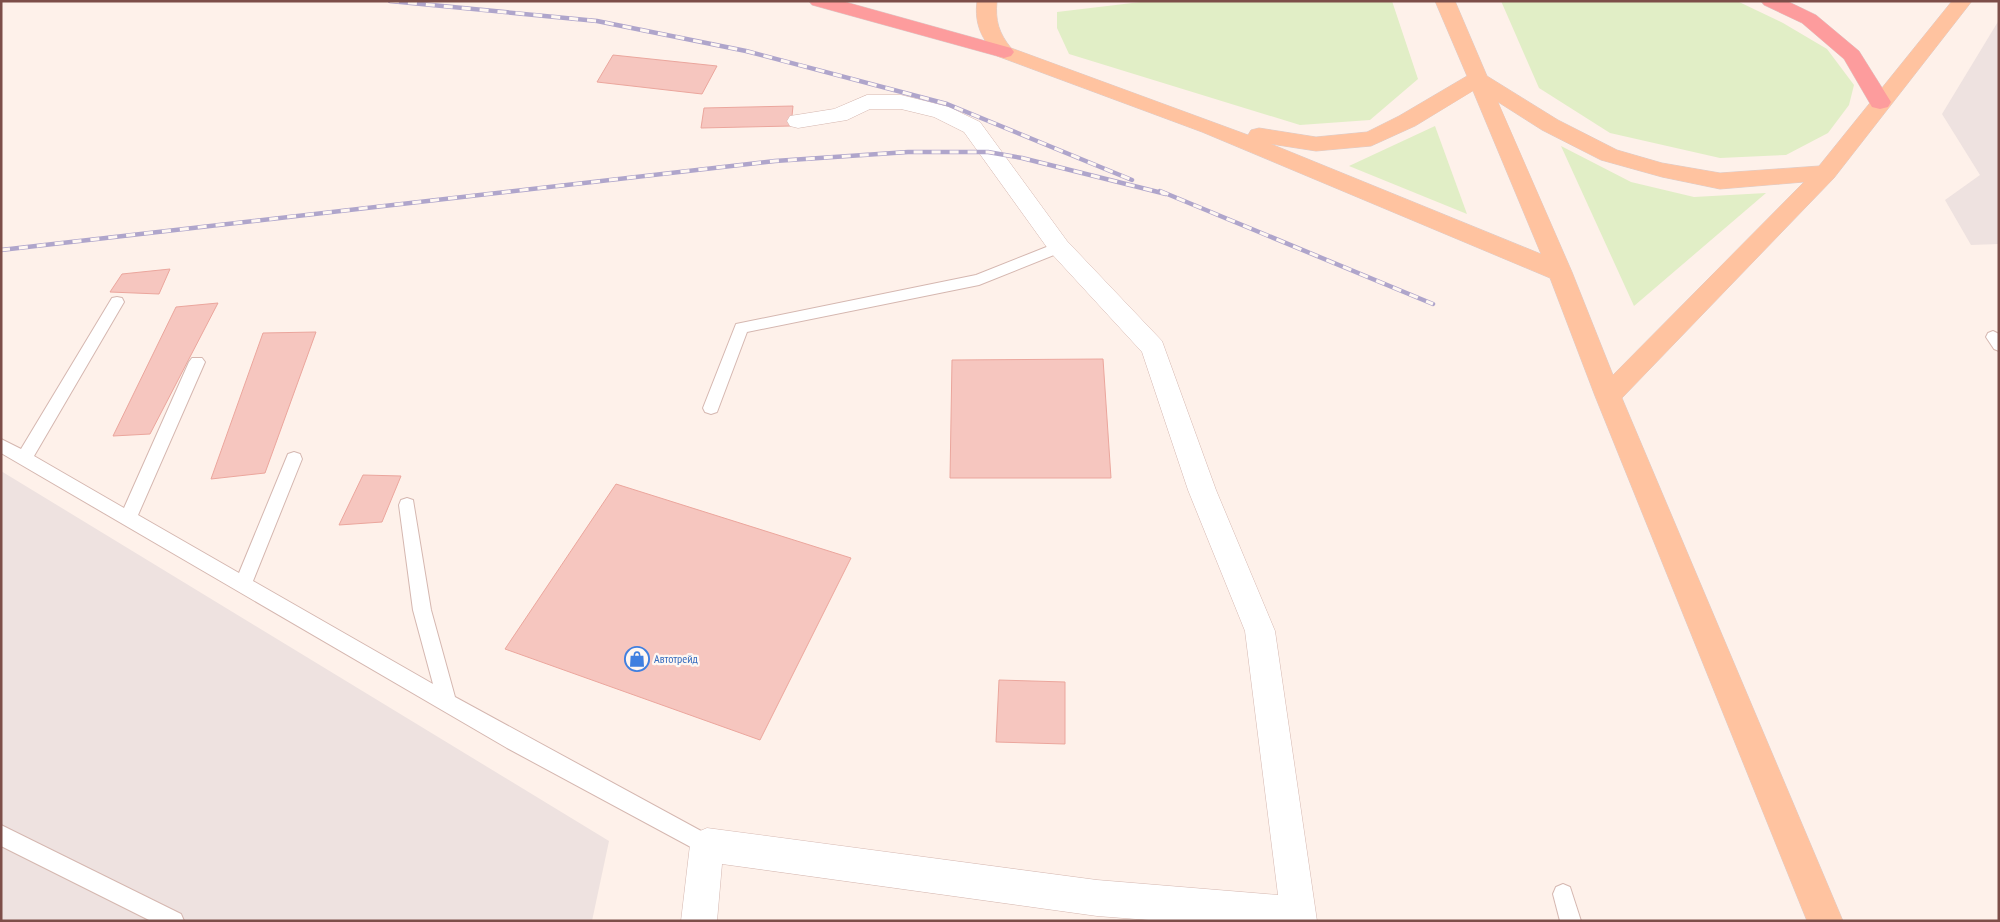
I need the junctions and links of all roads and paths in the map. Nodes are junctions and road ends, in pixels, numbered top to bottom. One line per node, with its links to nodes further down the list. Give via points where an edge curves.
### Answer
1 (819, 1): 6 (highway)
2 (986, 1): 6 (main road, via 985,19 989,34)
3 (1445, 1): 7 (main road)
4 (1771, 1): 8 (highway, via 1810,19 1852,55)
5 (1962, 1): 8 (main road)
6 (1004, 52): 10 (main road)
7 (1477, 79): 10 (main road, via 1370,138 1316,144); 11 (main road, via 1550,126 1609,155 1662,170 1720,181); 13 (main road)
8 (1880, 102): 11 (main road)
9 (798, 121): 12 (street, via 839,115 867,102 900,102 941,112 972,128)
10 (1210, 127): 13 (main road)
11 (1826, 173): 16 (main road)
12 (1059, 247): 17 (lane, via 979,280 741,328); 28 (street, via 1153,348 1202,490 1260,631)
13 (1560, 272): 16 (main road)
14 (117, 302): 19 (lane)
15 (197, 362): 22 (lane)
16 (1608, 396): 32 (main road)
17 (711, 408)
18 (1, 444): 19 (lane)
19 (24, 458): 22 (lane)
20 (294, 459): 23 (lane)
21 (408, 505): 24 (lane, via 422,610)
22 (128, 518): 23 (lane)
23 (243, 584): 24 (lane)
24 (447, 703): 26 (lane)
25 (1, 835): 29 (lane)
26 (706, 845): 28 (street, via 1097,898); 30 (street)
27 (1563, 894): 31 (lane)
28 (1299, 918)
29 (174, 921)
30 (698, 921)
31 (1571, 921)
32 (1825, 921)

